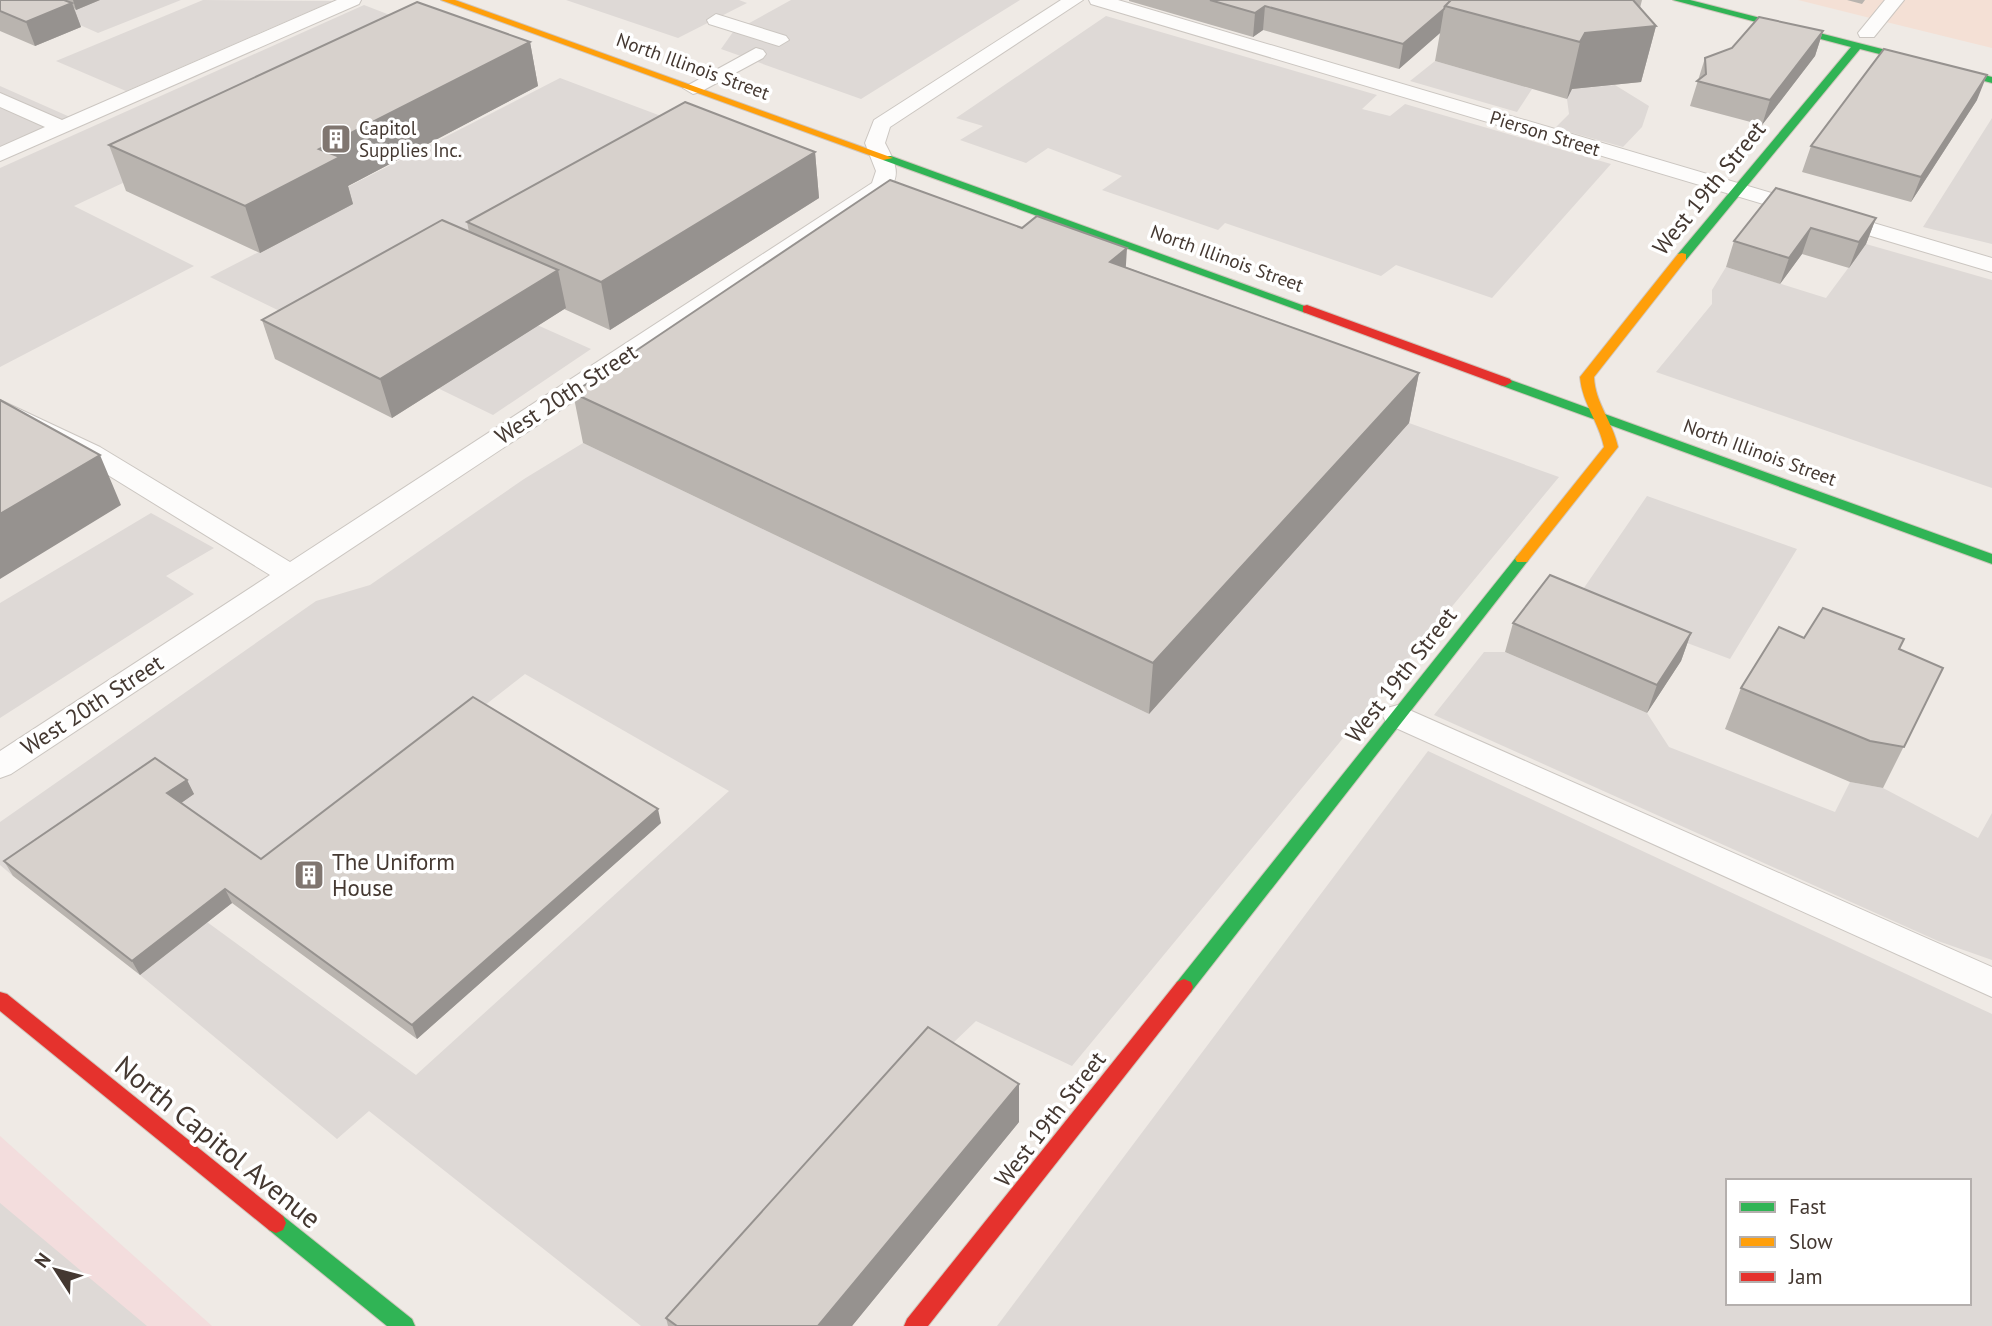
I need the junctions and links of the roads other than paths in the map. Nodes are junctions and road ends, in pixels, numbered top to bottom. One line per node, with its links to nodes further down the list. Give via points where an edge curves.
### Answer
1 (352, 0): 16 (lane)
2 (446, 0): 14 (main road, North Illinois Street)
3 (1074, 0): 18 (lane, West 20th Street, via 885,120 876,136)
4 (1098, 0): 19 (lane, Pierson Street)
5 (1678, 0): 9 (main road)
6 (1737, 0): 9 (main road)
7 (1895, 0): 9 (lane)
8 (716, 20): 10 (lane)
9 (1862, 39): 12 (main road); 13 (main road); 19 (main road, West 19th Street)
10 (779, 40)
11 (756, 54): 14 (lane)
12 (1992, 64)
13 (1992, 80)
14 (693, 89): 18 (main road, North Illinois Street)
15 (0, 99): 16 (lane)
16 (63, 128): 17 (lane)
17 (0, 155)
18 (880, 156): 22 (main road, North Illinois Street); 24 (lane, West 20th Street, via 888,170 887,181 880,188)
19 (1736, 189): 20 (lane, Pierson Street); 22 (main road, West 19th Street, via 1587,377 1585,388)
20 (1992, 265)
21 (0, 408): 24 (lane, via 92,453)
22 (1597, 415): 23 (main road, North Illinois Street); 25 (main road, West 19th Street, via 1611,438 1611,447)
23 (1992, 559)
24 (290, 575): 26 (lane, West 20th Street)
25 (1398, 716): 27 (lane); 30 (main road, West 19th Street)
26 (0, 765)
27 (1992, 983)
28 (0, 1000): 29 (main road, North Capitol Avenue)
29 (404, 1326)
30 (915, 1326)

